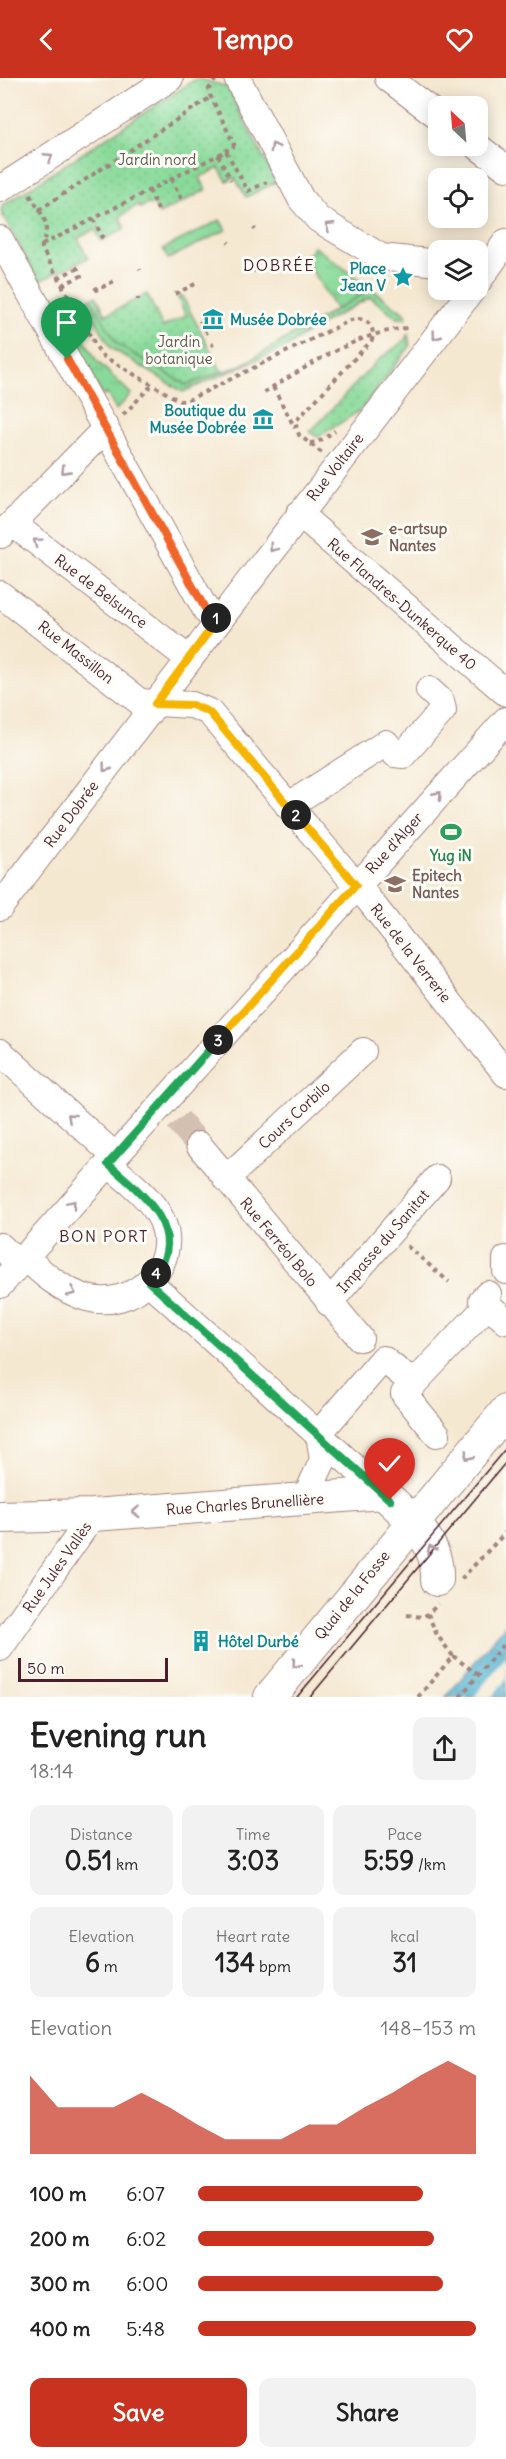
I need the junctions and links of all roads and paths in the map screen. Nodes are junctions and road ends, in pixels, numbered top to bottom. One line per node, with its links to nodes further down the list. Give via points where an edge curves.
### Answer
1 (170, 78): 13 (street, one-way to 1)
2 (388, 78): 5 (street)
3 (225, 80): 4 (path, via 209,91); 24 (street, one-way to 3, via 381,257 318,219 301,199)
4 (211, 97): 6 (path, via 234,143); 17 (path)
5 (428, 108)
6 (224, 152): 8 (path); 11 (path, via 248,191)
7 (488, 154): 9 (street)
8 (218, 155): 10 (path); 12 (path)
9 (506, 168)
10 (171, 179): 15 (path); 16 (path)
11 (273, 179)
12 (231, 180)
13 (0, 189)
14 (26, 190): 17 (path)
15 (149, 190): 18 (path); 19 (path)
16 (183, 202)
17 (39, 210): 23 (path, via 46,231)
18 (158, 210)
19 (93, 219): 20 (path); 23 (path)
20 (100, 237)
21 (0, 239): 40 (street)
22 (506, 242): 26 (street)
23 (41, 246): 28 (path)
24 (428, 262)
25 (81, 266): 31 (path, via 77,268 81,276)
26 (488, 268)
27 (75, 269): 28 (path)
28 (58, 278): 31 (path)
29 (116, 280): 32 (path, via 96,290)
30 (197, 283): 33 (path)
31 (62, 285): 37 (path, via 101,355)
32 (95, 286)
33 (175, 294)
34 (464, 300): 43 (street, Rue Voltaire, one-way to 43)
35 (407, 328): 36 (path)
36 (374, 334): 37 (path, via 369,322 354,319 184,402); 38 (path); 41 (path, via 299,416 295,424)
37 (152, 385): 40 (path)
38 (273, 387): 39 (path); 41 (path)
39 (264, 392)
40 (113, 423): 44 (street, one-way to 44); 46 (street, via 207,612)
41 (298, 434): 42 (path)
42 (321, 452)
43 (299, 514): 46 (street, Rue Voltaire, one-way to 46); 49 (street, Rue Flandres-Dunkerque 40)
44 (6, 530): 47 (street, Rue de Belsunce, one-way to 44)
45 (0, 594): 50 (street, Rue Massillon, via 141,702)
46 (218, 619): 47 (street, Rue Voltaire)
47 (194, 652): 50 (street, Rue Dobrée)
48 (429, 690): 52 (street, via 441,701 443,709 403,754 399,756 386,743)
49 (506, 693)
50 (148, 713): 52 (street, Rue de la Verrerie, via 192,705 209,712); 54 (street, Rue Dobrée, one-way to 54)
51 (506, 720): 53 (street, Rue d'Alger, one-way to 51)
52 (288, 806): 53 (street, Rue de la Verrerie)
53 (356, 885): 57 (street, Rue de la Verrerie); 59 (street, Rue d'Alger, via 171,1111)
54 (0, 907)
55 (363, 1051): 61 (street, Cours Corbilo)
56 (0, 1052): 59 (street, one-way to 56)
57 (506, 1074)
58 (199, 1145): 61 (street, Rue Ferréol Bolo)
59 (112, 1160): 65 (street, Rue d'Alger, one-way to 59); 67 (street, via 165,1228 167,1240 161,1267)
60 (437, 1178): 70 (street, Impasse du Sanitat)
61 (226, 1179): 70 (street, Rue Ferréol Bolo)
62 (0, 1246): 65 (street)
63 (411, 1249): 68 (path)
64 (506, 1258): 66 (street)
65 (23, 1261): 67 (street, one-way to 67, via 64,1289 88,1299 119,1299); 69 (street, Rue d'Alger)
66 (506, 1271)
67 (149, 1282): 75 (street)
68 (449, 1282)
69 (0, 1285)
70 (329, 1304): 72 (street, Rue Ferréol Bolo)
71 (494, 1307): 73 (street)
72 (360, 1338)
73 (414, 1384): 75 (street, via 383,1359); 76 (street, via 405,1394)
74 (506, 1411): 81 (main road, Quai de la Fosse, one-way to 81)
75 (323, 1429): 77 (street); 78 (street, via 323,1460)
76 (437, 1434)
77 (383, 1493): 78 (main road, Rue Charles Brunellière); 81 (main road)
78 (304, 1500): 79 (main road, Rue Charles Brunellière, one-way to 79)
79 (93, 1515): 80 (main road, Rue Charles Brunellière); 87 (street, Rue Jules Vallès)
80 (0, 1517)
81 (413, 1521): 83 (main road, one-way to 81, via 432,1549); 90 (main road, Quai de la Fosse, one-way to 90)
82 (506, 1532): 83 (path)
83 (446, 1586): 84 (path)
84 (428, 1614): 85 (path); 88 (path, via 437,1635)
85 (407, 1615)
86 (506, 1641): 89 (path)
87 (0, 1648)
88 (453, 1656): 89 (path); 91 (path)
89 (477, 1674): 92 (path)
90 (270, 1697)
91 (418, 1697)
92 (460, 1697)

